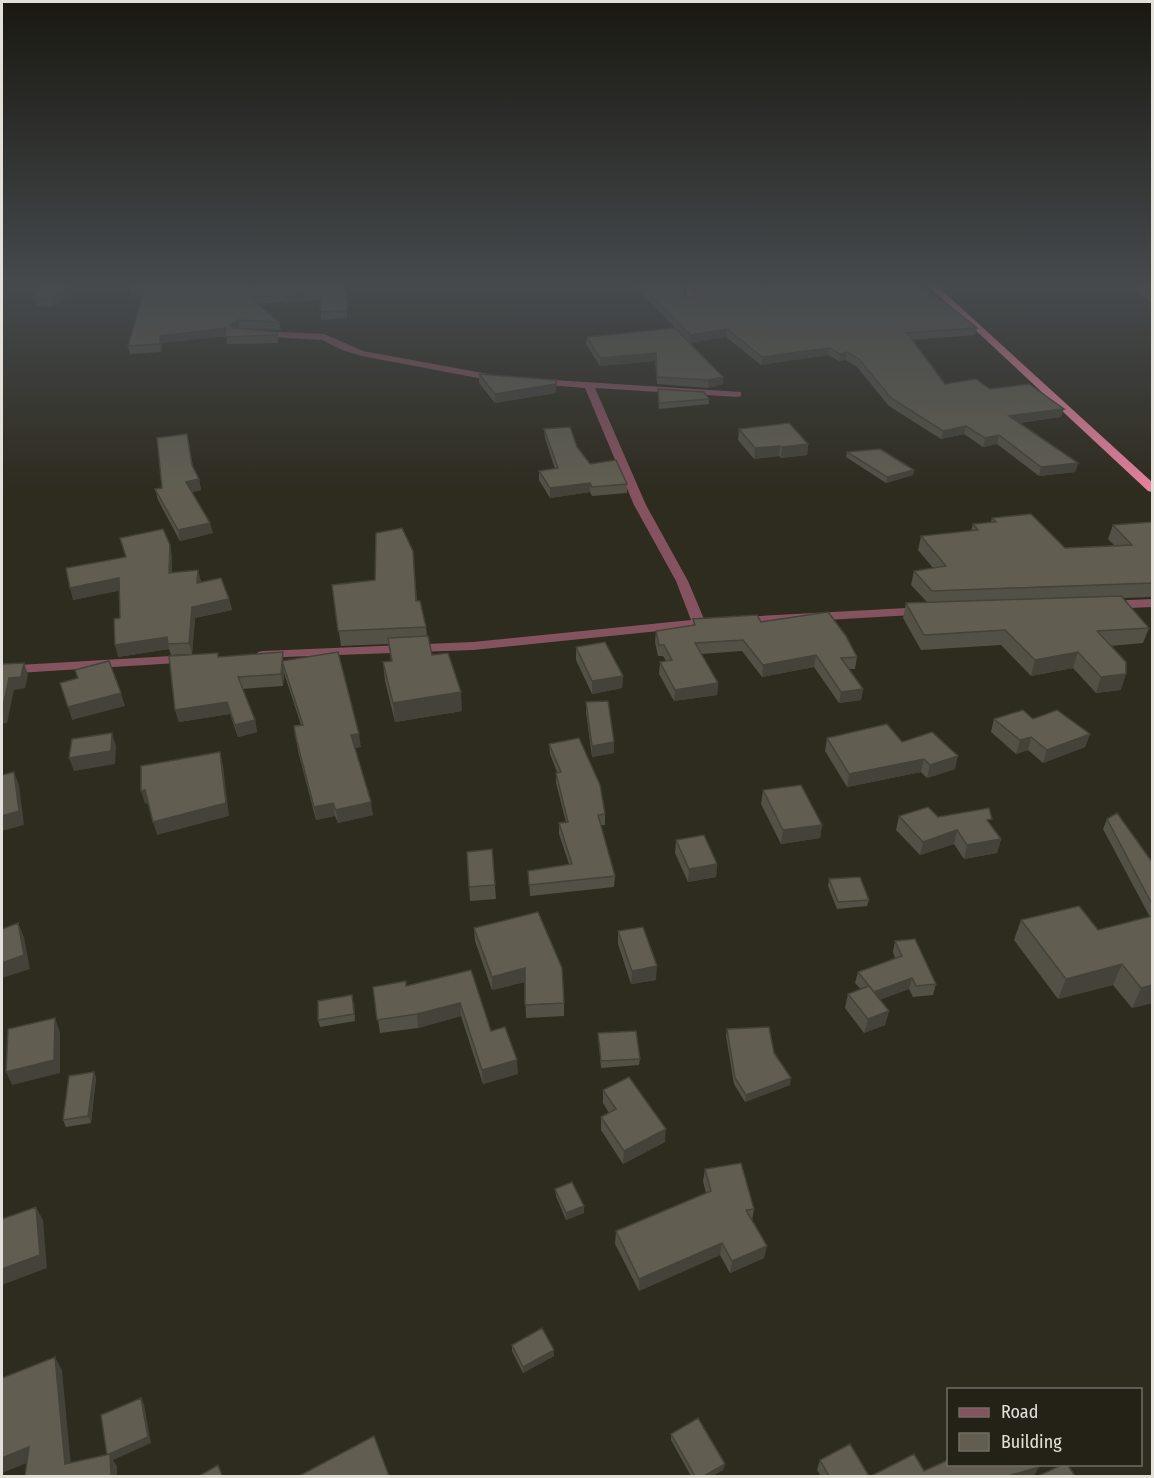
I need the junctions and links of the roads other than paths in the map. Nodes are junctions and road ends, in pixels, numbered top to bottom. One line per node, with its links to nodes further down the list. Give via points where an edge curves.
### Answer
1 (367, 354): 3 (street)
2 (1007, 354): 7 (highway)
3 (513, 380)
4 (524, 381): 5 (street)
5 (588, 384): 6 (street); 11 (street, via 640,505)
6 (738, 394)
7 (1152, 488)
8 (1152, 603): 9 (street)
9 (1093, 605)
10 (940, 611): 11 (street)
11 (699, 623): 12 (street, via 473,646)
12 (249, 656)
13 (202, 658): 14 (street)
14 (2, 670)

